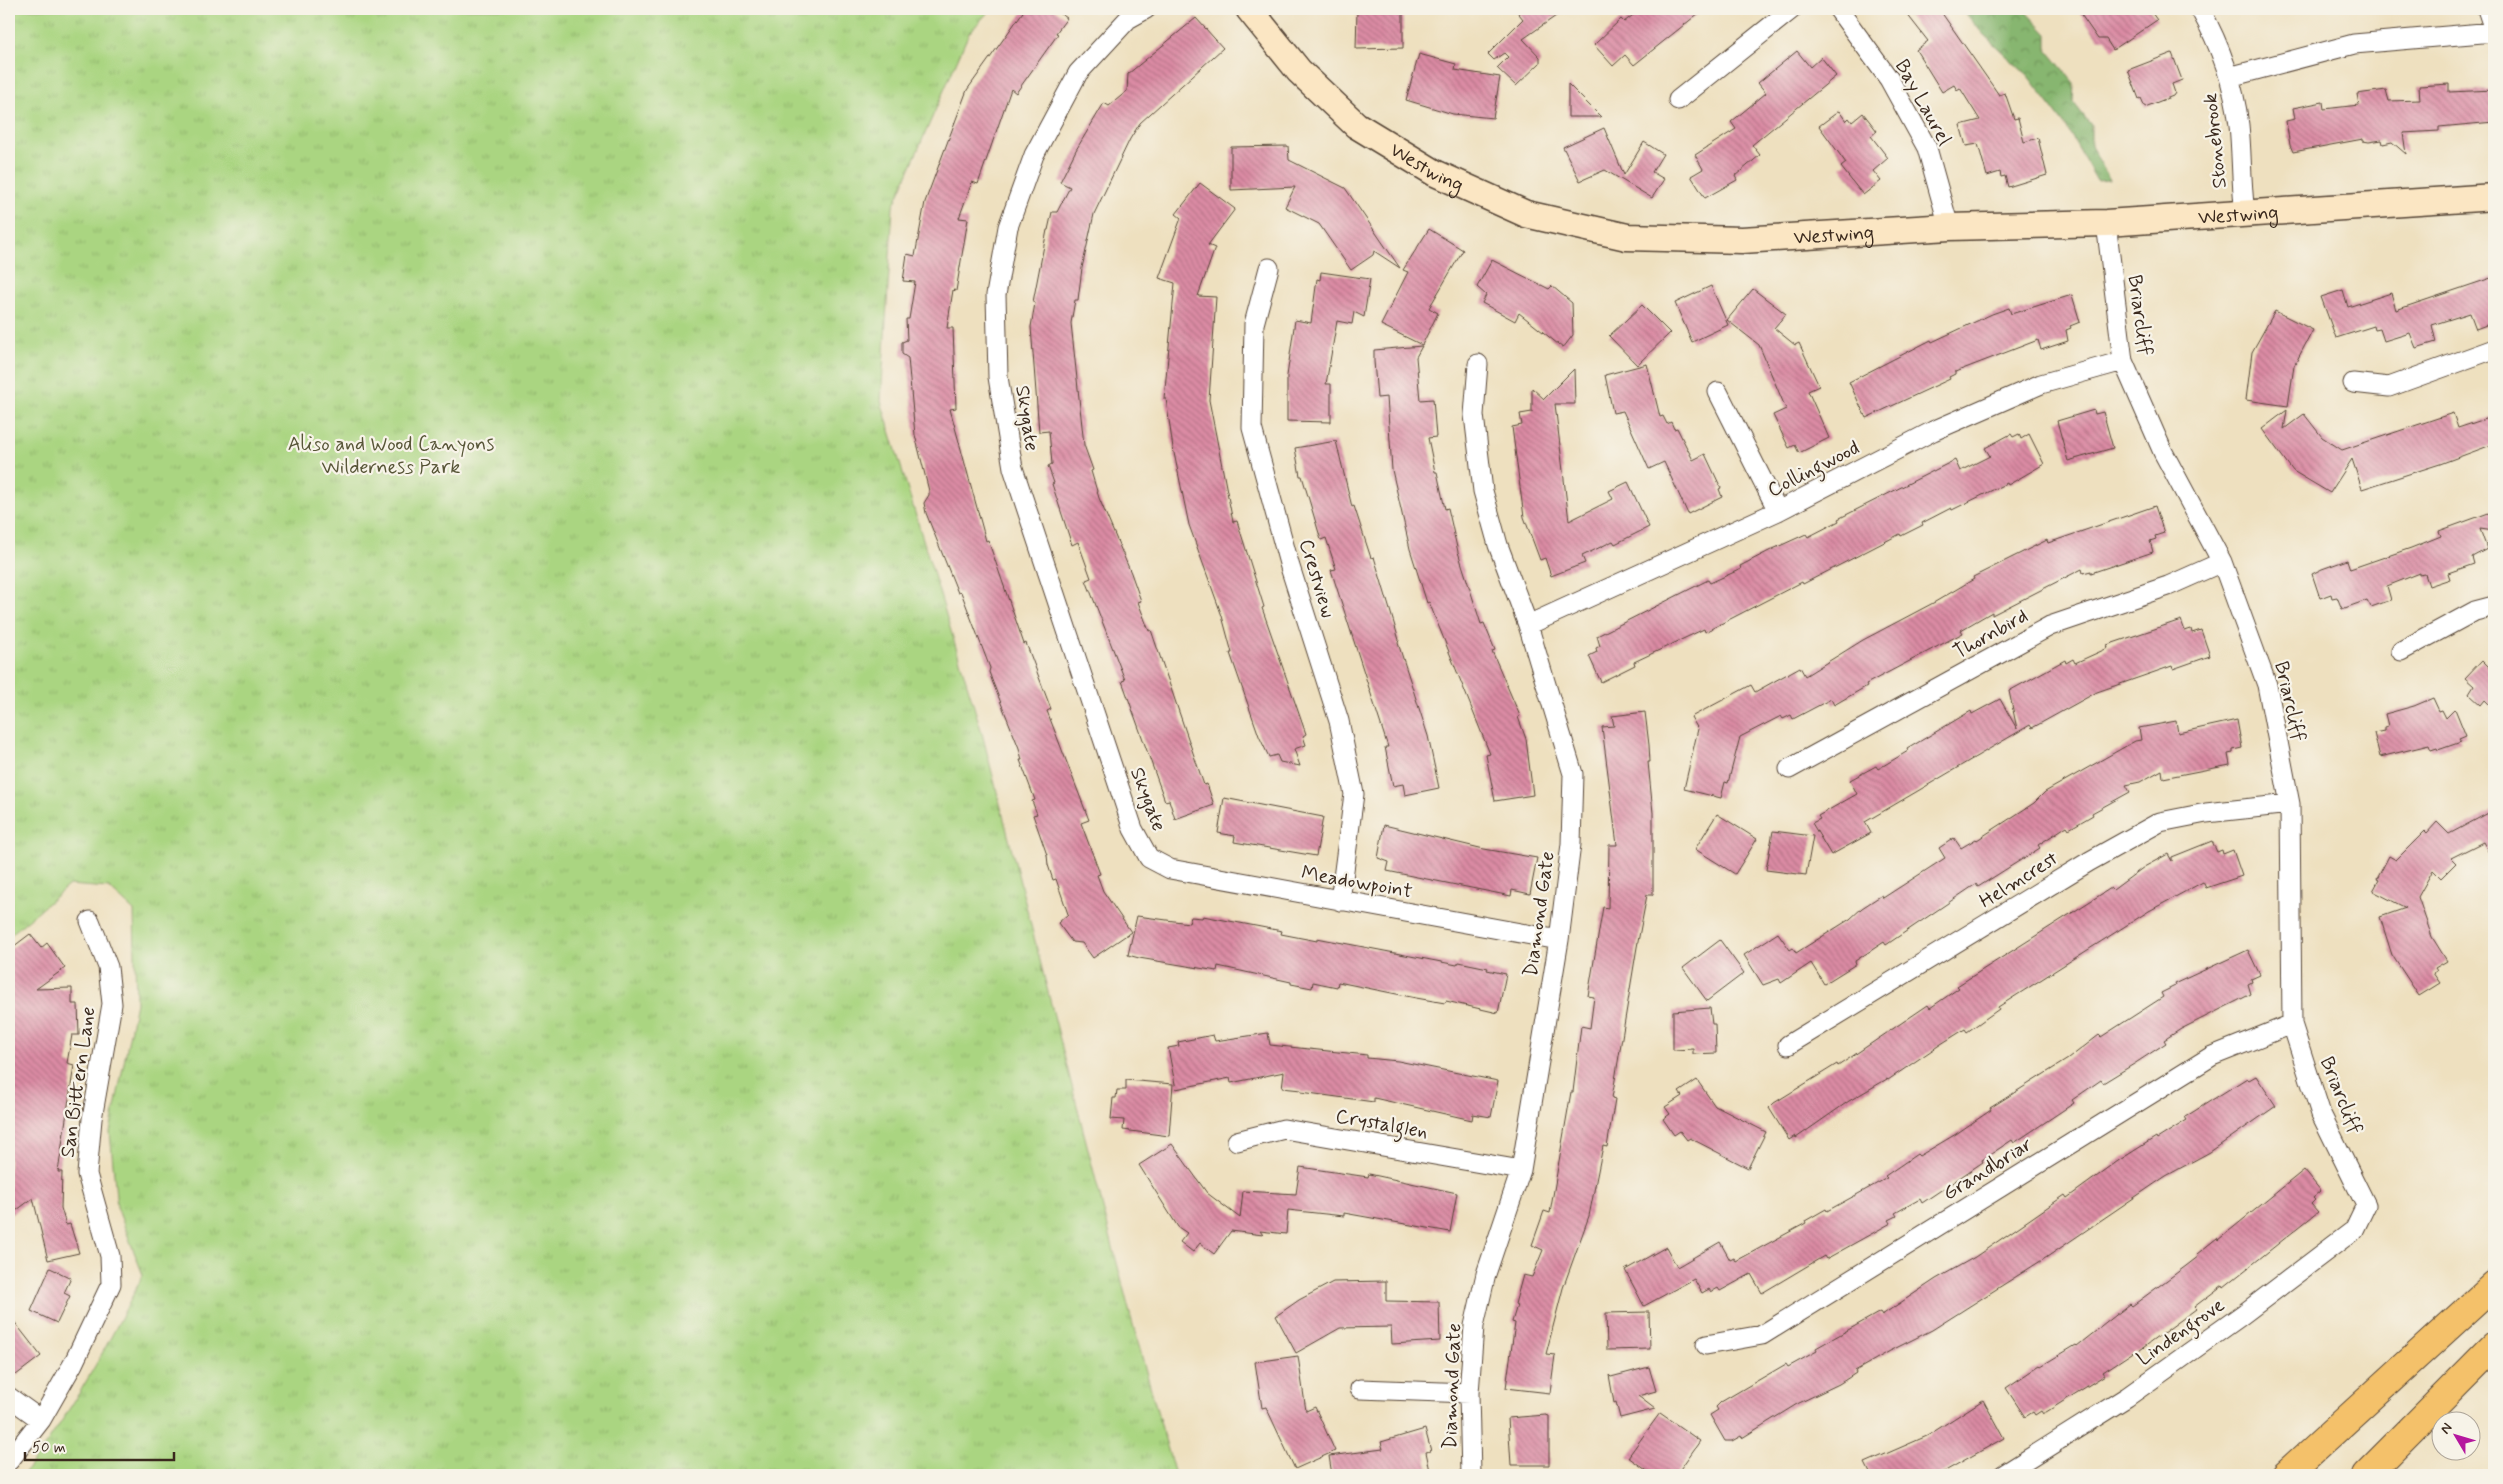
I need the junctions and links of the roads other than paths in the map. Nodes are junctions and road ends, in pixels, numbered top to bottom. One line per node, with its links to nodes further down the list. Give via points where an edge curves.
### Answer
1 (1146, 9): 27 (street, Skygate, via 1128,19 1078,72 1034,155 1008,227 996,295 998,377 1013,468 1133,829)
2 (1249, 9): 13 (street, Westwing, via 1299,71 1356,125 1435,173 1526,214 1627,237 1742,240)
3 (1792, 9): 9 (street)
4 (1838, 9): 13 (street, Bay Laurel, via 1889,80 1927,148)
5 (2200, 9): 8 (street, Stonebrook)
6 (2486, 9): 7 (street)
7 (2494, 31): 8 (street, via 2354,44)
8 (2229, 77): 11 (street, Stonebrook, via 2239,124)
9 (1678, 100)
10 (2494, 197): 11 (street, Westwing)
11 (2245, 214): 12 (street, Westwing)
12 (2106, 223): 13 (street, Westwing); 16 (street, Briarcliff)
13 (1949, 227)
14 (1269, 268): 28 (street, Crestview, via 1254,324 1252,428 1290,567 1339,721 1354,794)
15 (2494, 349): 18 (street, via 2389,387)
16 (2122, 361): 20 (street, Collingwood, via 2041,384 1933,431); 21 (street, Briarcliff, via 2163,452)
17 (1478, 364): 23 (street, Diamond Gate, via 1474,415 1483,491 1498,545)
18 (2353, 383)
19 (1718, 392): 20 (street)
20 (1778, 511): 23 (street, Collingwood)
21 (2222, 562): 25 (street, Thornbird, via 2168,586 2050,626); 26 (street, Briarcliff, via 2267,684)
22 (2494, 606): 24 (street, via 2475,611)
23 (1528, 625): 30 (street, Diamond Gate, via 1573,774 1571,844)
24 (2401, 651)
25 (1789, 769)
26 (2290, 804): 31 (street, Briarcliff); 32 (street, Helmcrest, via 2206,813 2160,822 2090,861)
27 (1149, 858): 28 (street, Meadowpoint, via 1170,869)
28 (1340, 901): 30 (street, Meadowpoint)
29 (90, 920): 42 (street, San Bittern Lane, via 108,967 112,1004 92,1119 87,1174 110,1256 111,1284 74,1364)
30 (1559, 940): 34 (street, Diamond Gate)
31 (2292, 1024): 35 (street, Briarcliff, via 2321,1114); 37 (street, Grandbriar, via 2212,1056 1762,1335)
32 (1788, 1045)
33 (1237, 1141): 34 (street, Crystalglen, via 1284,1129)
34 (1521, 1170): 40 (street, Diamond Gate, via 1486,1274 1474,1326)
35 (2366, 1205): 45 (street, Lindengrove, via 2354,1230 2242,1315 2127,1397)
36 (2494, 1285): 46 (highway)
37 (1706, 1346)
38 (2494, 1346): 47 (highway)
39 (1360, 1389): 40 (street)
40 (1469, 1392): 44 (street, Diamond Gate)
41 (9, 1396): 42 (street)
42 (41, 1420): 43 (street, San Bittern Lane)
43 (9, 1461)
44 (1471, 1475)
45 (2004, 1475)
46 (2286, 1475)
47 (2366, 1475)

